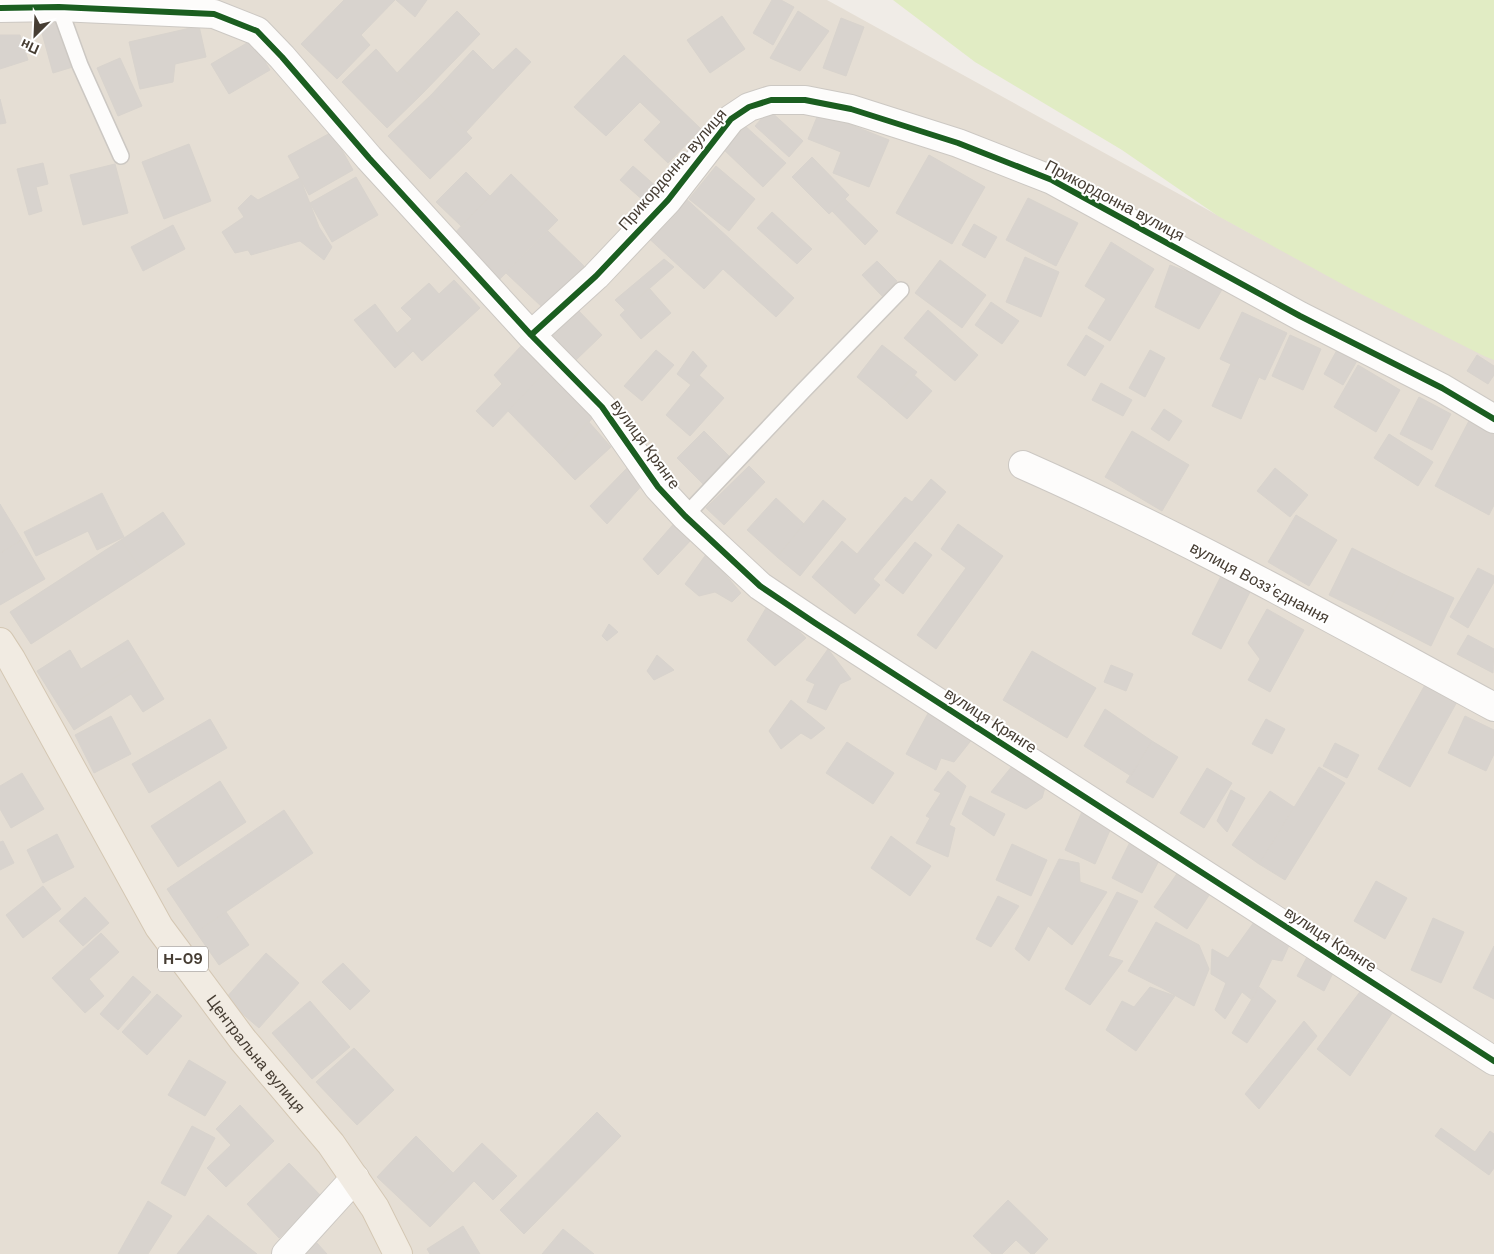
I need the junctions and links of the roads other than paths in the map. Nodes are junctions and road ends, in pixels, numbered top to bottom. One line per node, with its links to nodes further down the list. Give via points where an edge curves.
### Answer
1 (60, 7): 2 (street); 3 (lane, via 80,65); 5 (street, via 214,14 257,31)
2 (0, 8)
3 (121, 156)
4 (901, 290): 8 (lane)
5 (531, 335): 6 (street, Прикордонна вулиця, via 596,276 668,200 731,119 749,107 771,100 805,100 851,109 949,140 1052,180 1300,316 1442,388); 8 (street, вулиця Крянге, via 602,407 658,487)
6 (1494, 419)
7 (1023, 465): 10 (street, вулиця Воззʼєднання, via 1084,492 1260,581)
8 (685, 516): 11 (street, вулиця Крянге, via 776,597)
9 (0, 642): 12 (main road, Центральна вулиця / Н-09, via 159,927 243,1040 331,1144)
10 (1494, 707)
11 (1494, 1060)
12 (355, 1178): 13 (street); 14 (main road, Центральна вулиця / Н-09, via 375,1208)
13 (286, 1254)
14 (398, 1254)

